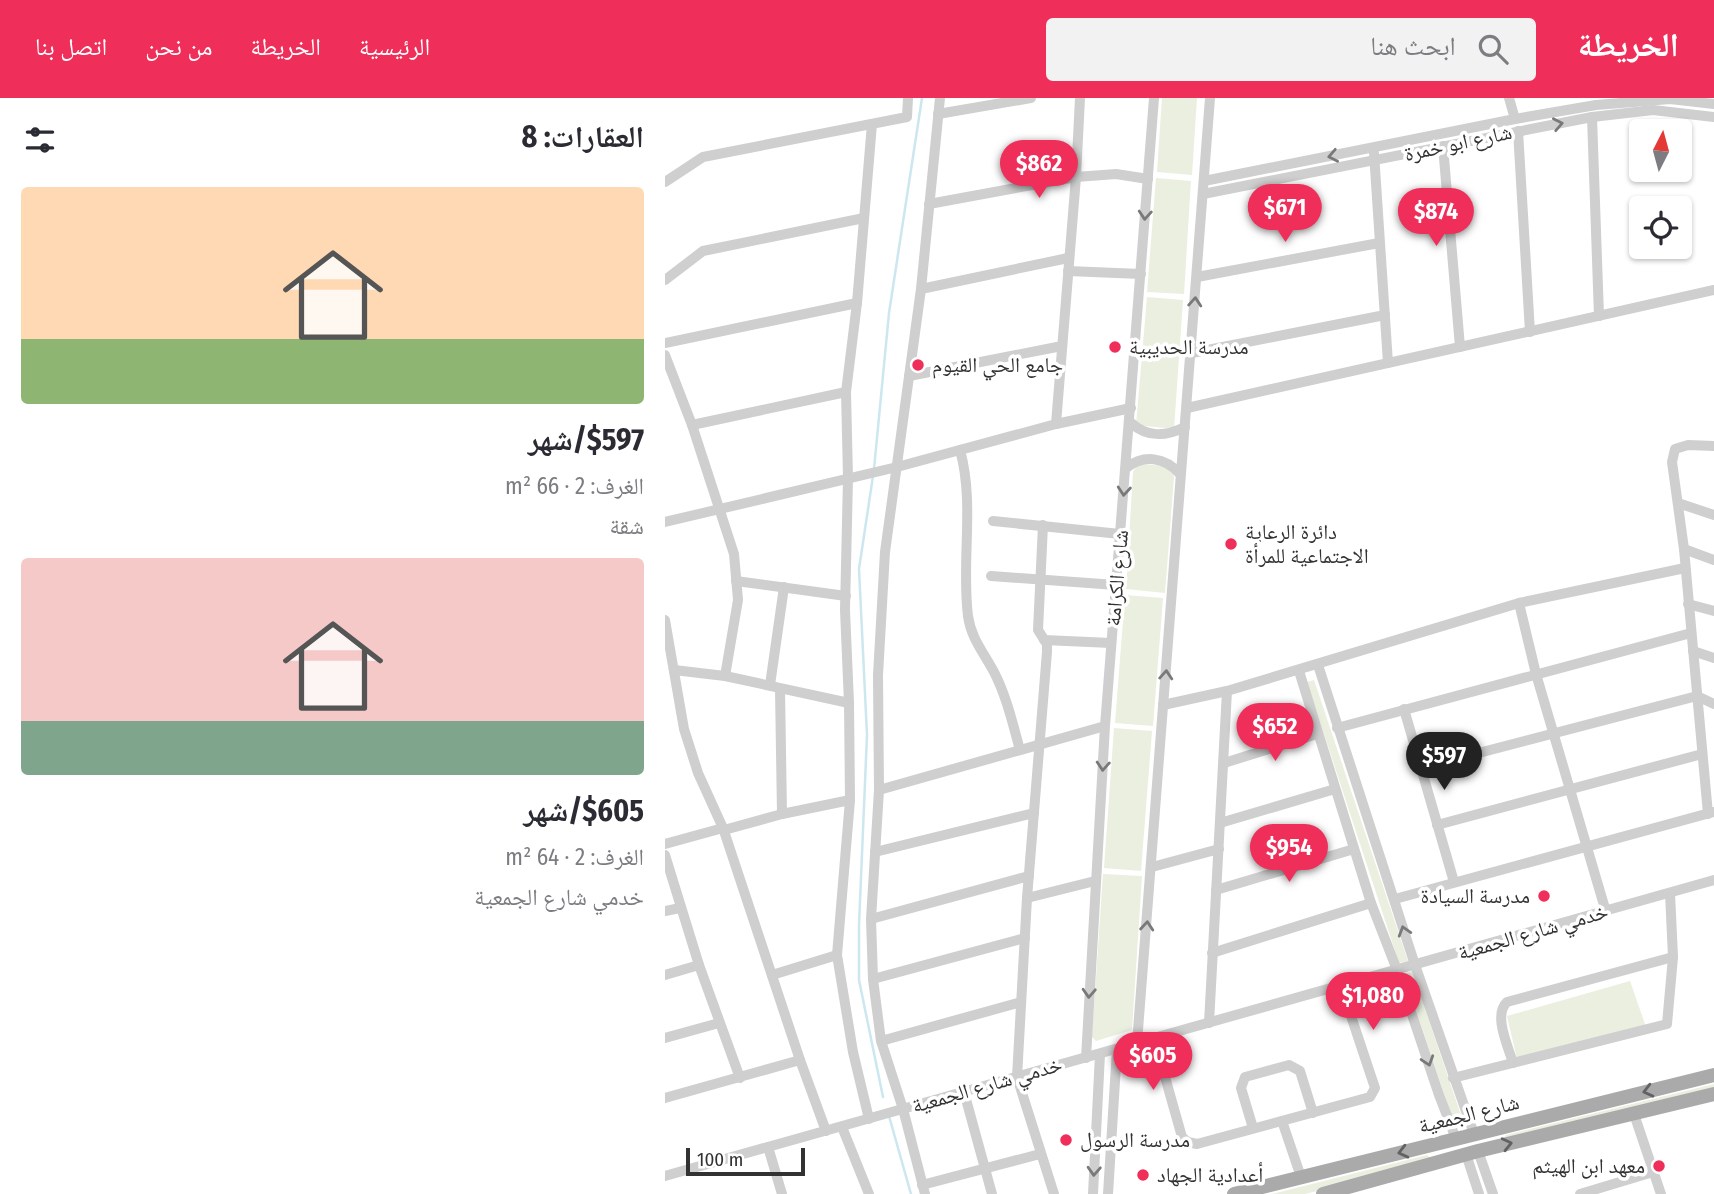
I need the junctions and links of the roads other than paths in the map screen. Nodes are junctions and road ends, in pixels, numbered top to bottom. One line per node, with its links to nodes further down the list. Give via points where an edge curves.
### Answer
1 (908, 98): 17 (street, via 907,117)
2 (940, 98): 12 (street)
3 (1031, 98): 12 (street)
4 (1080, 98): 22 (street)
5 (1223, 98): 9 (street)
6 (1509, 98): 16 (street)
7 (1670, 98): 10 (street, شارع ابو خمرة); 11 (street, شارع ابو خمرة)
8 (1152, 99): 23 (street, شارع الكرامة)
9 (1210, 99): 24 (street)
10 (1599, 102): 13 (street); 16 (street, شارع ابو خمرة)
11 (1714, 104)
12 (938, 114): 27 (street)
13 (1605, 116): 14 (street, شارع ابو خمرة); 15 (street, شارع ابو خمرة, via 1653,110)
14 (1592, 117): 18 (street, شارع ابو خمرة, one-way to 14); 39 (street)
15 (1714, 117)
16 (1515, 118): 20 (street, شارع ابو خمرة)
17 (872, 124): 25 (street, via 703,157); 28 (street)
18 (1518, 131): 19 (street, شارع ابو خمرة); 40 (street)
19 (1443, 146): 21 (street, شارع ابو خمرة); 43 (street)
20 (1374, 148): 21 (street); 24 (street, شارع ابو خمرة, one-way to 24)
21 (1373, 160): 26 (street, شارع ابو خمرة); 29 (street)
22 (1076, 177): 23 (street, via 1116,174); 27 (street); 30 (street)
23 (1148, 178): 32 (street, شارع الكرامة, one-way to 32)
24 (1205, 181): 26 (street)
25 (665, 182)
26 (1203, 194): 33 (street)
27 (929, 204): 35 (street)
28 (864, 218): 34 (street, via 703,251); 37 (street)
29 (1379, 243): 33 (street); 38 (street)
30 (1068, 258): 31 (street); 35 (street)
31 (1067, 271): 32 (street); 42 (street)
32 (1141, 274): 49 (street, شارع الكرامة)
33 (1197, 277): 44 (street, one-way to 33)
34 (665, 280)
35 (921, 289): 47 (street)
36 (1714, 290): 39 (street)
37 (857, 303): 41 (street); 48 (street)
38 (1385, 315): 44 (street); 46 (street)
39 (1599, 316): 40 (street)
40 (1530, 331): 43 (street)
41 (665, 343)
42 (1062, 346): 47 (street); 52 (street)
43 (1460, 347): 46 (street)
44 (1192, 353): 50 (street)
45 (665, 355): 53 (street)
46 (1388, 363): 50 (street)
47 (909, 376): 57 (street)
48 (846, 393): 53 (street); 60 (street)
49 (1131, 408): 51 (street, شارع الكرامة); 52 (street)
50 (1187, 408): 54 (street)
51 (1130, 422): 54 (street, via 1154,434); 58 (street, شارع الكرامة)
52 (1056, 424): 56 (street)
53 (692, 425): 62 (street)
54 (1185, 427): 59 (street)
55 (1714, 446): 61 (street, via 1675,449 1672,462)
56 (960, 450): 57 (street); 103 (street, via 966,483 968,615 973,638 1003,693)
57 (897, 467): 60 (street); 109 (street, via 880,617)
58 (1126, 468): 59 (street, via 1138,459 1156,460 1169,463); 67 (street, شارع الكرامة, one-way to 67)
59 (1180, 474): 96 (street, one-way to 59)
60 (849, 478): 62 (street); 76 (street)
61 (1678, 503): 63 (street); 68 (street)
62 (719, 508): 65 (street); 73 (street, via 734,554)
63 (1714, 515)
64 (993, 521): 66 (street)
65 (665, 522)
66 (1044, 526): 67 (street); 72 (street)
67 (1120, 534): 74 (street, شارع الكرامة)
68 (1684, 549): 69 (street); 70 (street)
69 (1714, 560)
70 (1685, 568): 77 (street); 78 (street)
71 (991, 576): 72 (street)
72 (1041, 579): 74 (street); 82 (street, via 1038,630)
73 (736, 581): 75 (street); 90 (street)
74 (1116, 585): 83 (street, شارع الكرامة)
75 (784, 587): 76 (street); 91 (street)
76 (846, 596): 94 (street)
77 (1519, 603): 86 (street); 89 (street)
78 (1688, 604): 79 (street); 81 (street)
79 (1714, 611)
80 (665, 620): 87 (street)
81 (1691, 633): 84 (street); 89 (street)
82 (1044, 640): 83 (street); 102 (street)
83 (1111, 643): 98 (street, شارع الكرامة)
84 (1693, 651): 85 (street); 93 (street)
85 (1714, 658)
86 (1318, 665): 88 (street); 99 (street)
87 (674, 670): 90 (street); 116 (street, via 684,729)
88 (1299, 671): 92 (street); 101 (street)
89 (1536, 674): 97 (street); 100 (street)
90 (725, 676): 91 (street)
91 (775, 687): 94 (street); 113 (street)
92 (1227, 691): 96 (street); 105 (street)
93 (1697, 696): 95 (street); 100 (street); 104 (street)
94 (849, 702): 110 (street)
95 (1714, 704)
96 (1163, 705): 123 (street)
97 (1404, 709): 99 (street); 106 (street)
98 (1105, 726): 102 (street); 126 (street, شارع الكرامة, one-way to 126)
99 (1337, 728): 131 (street)
100 (1553, 733): 106 (street); 107 (street)
101 (1317, 734): 105 (street); 108 (street)
102 (1040, 745): 103 (street); 111 (street)
103 (1020, 750): 109 (street)
104 (1702, 754): 107 (street); 112 (street)
105 (1224, 763): 114 (street)
106 (1421, 768): 115 (street)
107 (1570, 788): 115 (street); 118 (street)
108 (1335, 789): 114 (street); 120 (street)
109 (879, 790): 121 (street)
110 (850, 800): 113 (street); 139 (street)
111 (1034, 813): 121 (street); 124 (street)
112 (1711, 813): 118 (street)
113 (782, 814): 116 (street)
114 (1220, 823): 119 (street)
115 (1437, 825): 127 (street)
116 (723, 829): 117 (street); 145 (street)
117 (665, 844)
118 (1587, 845): 127 (street); 135 (street)
119 (1219, 849): 123 (street); 128 (street)
120 (1354, 849): 128 (street); 132 (street)
121 (875, 852): 136 (street)
122 (665, 855): 133 (street)
123 (1152, 867): 154 (street, one-way to 123)
124 (1029, 876): 130 (street); 136 (street)
125 (1714, 880): 129 (street, خدمي شارع الجمعية)
126 (1095, 881): 130 (street); 157 (street, شارع الكرامة, one-way to 157)
127 (1454, 882): 131 (street)
128 (1216, 890): 138 (street)
129 (1670, 893): 135 (street, خدمي شارع الجمعية); 140 (street)
130 (1027, 898): 137 (street)
131 (1395, 899): 142 (street, one-way to 131)
132 (1371, 903): 138 (street); 143 (street)
133 (680, 908): 134 (street); 141 (street)
134 (665, 911)
135 (1606, 912): 142 (street, خدمي شارع الجمعية)
136 (871, 919): 146 (street)
137 (1025, 938): 146 (street); 148 (street)
138 (1212, 953): 150 (street)
139 (837, 956): 145 (street); 170 (street)
140 (1673, 957): 159 (street, via 1665,1026); 159 (street, via 1507,1002 1500,1014)
141 (699, 965): 144 (street); 149 (street)
142 (1415, 965): 143 (street, خدمي شارع الجمعية); 163 (street)
143 (1397, 970): 147 (street, خدمي شارع الجمعية); 176 (street, one-way to 176, via 1439,1095)
144 (665, 975)
145 (772, 975): 158 (street)
146 (873, 979): 153 (street)
147 (1341, 985): 150 (street, خدمي شارع الجمعية); 168 (street, via 1375,1088 1370,1097)
148 (1021, 1002): 153 (street); 161 (street)
149 (719, 1023): 151 (street); 162 (street)
150 (1209, 1023): 152 (street, خدمي شارع الجمعية)
151 (665, 1038)
152 (1154, 1038): 154 (street, خدمي شارع الجمعية); 173 (street, via 1182,1137 1197,1143)
153 (881, 1041): 167 (street)
154 (1137, 1043): 155 (street, خدمي شارع الجمعية)
155 (1117, 1049): 156 (street, خدمي شارع الجمعية); 195 (street)
156 (1100, 1054): 157 (street, خدمي شارع الجمعية); 194 (street, one-way to 194)
157 (1086, 1058): 161 (street, خدمي شارع الجمعية)
158 (800, 1060): 162 (street); 174 (street)
159 (1513, 1063): 163 (street)
160 (1710, 1075): 175 (main road, شارع الجمعية, one-way to 175)
161 (1017, 1077): 164 (street, خدمي شارع الجمعية); 179 (street)
162 (740, 1078): 166 (street)
163 (1453, 1078): 175 (street)
164 (964, 1092): 167 (street, خدمي شارع الجمعية); 182 (street)
165 (1710, 1096): 169 (main road, شارع الجمعية)
166 (665, 1098)
167 (903, 1109): 170 (street, خدمي شارع الجمعية); 188 (street)
168 (1313, 1112): 171 (street); 173 (street, via 1300,1071 1289,1065 1241,1082)
169 (1634, 1114): 178 (main road, شارع الجمعية, one-way to 169); 184 (street)
170 (869, 1119): 172 (street, خدمي شارع الجمعية)
171 (1282, 1121): 173 (street); 186 (street)
172 (842, 1127): 174 (street, خدمي شارع الجمعية); 191 (street)
173 (1253, 1128)
174 (826, 1131): 177 (street, خدمي شارع الجمعية)
175 (1474, 1134): 176 (main road, شارع الجمعية)
176 (1442, 1142): 180 (main road); 181 (main road, شارع الجمعية, one-way to 181)
177 (768, 1147): 185 (street, خدمي شارع الجمعية); 190 (street)
178 (1472, 1152): 180 (main road, شارع الجمعية); 197 (street); 198 (street)
179 (1040, 1154): 182 (street); 193 (street)
180 (1441, 1161): 187 (main road, شارع الجمعية)
181 (1363, 1162): 183 (main road, شارع الجمعية); 187 (main road, via 1362,1173)
182 (984, 1169): 188 (street); 192 (street)
183 (1324, 1171): 186 (main road, شارع الجمعية); 189 (main road, via 1331,1181)
184 (1653, 1172): 199 (street); 200 (street)
185 (665, 1176)
186 (1301, 1177): 196 (main road, شارع الجمعية)
187 (1370, 1182): 189 (main road, شارع الجمعية)
188 (923, 1189)
189 (1326, 1193)
190 (782, 1194)
191 (869, 1194)
192 (992, 1194)
193 (1054, 1194)
194 (1093, 1194)
195 (1108, 1194)
196 (1234, 1194)
197 (1479, 1194)
198 (1493, 1194)
199 (1580, 1194)
200 (1661, 1194)

